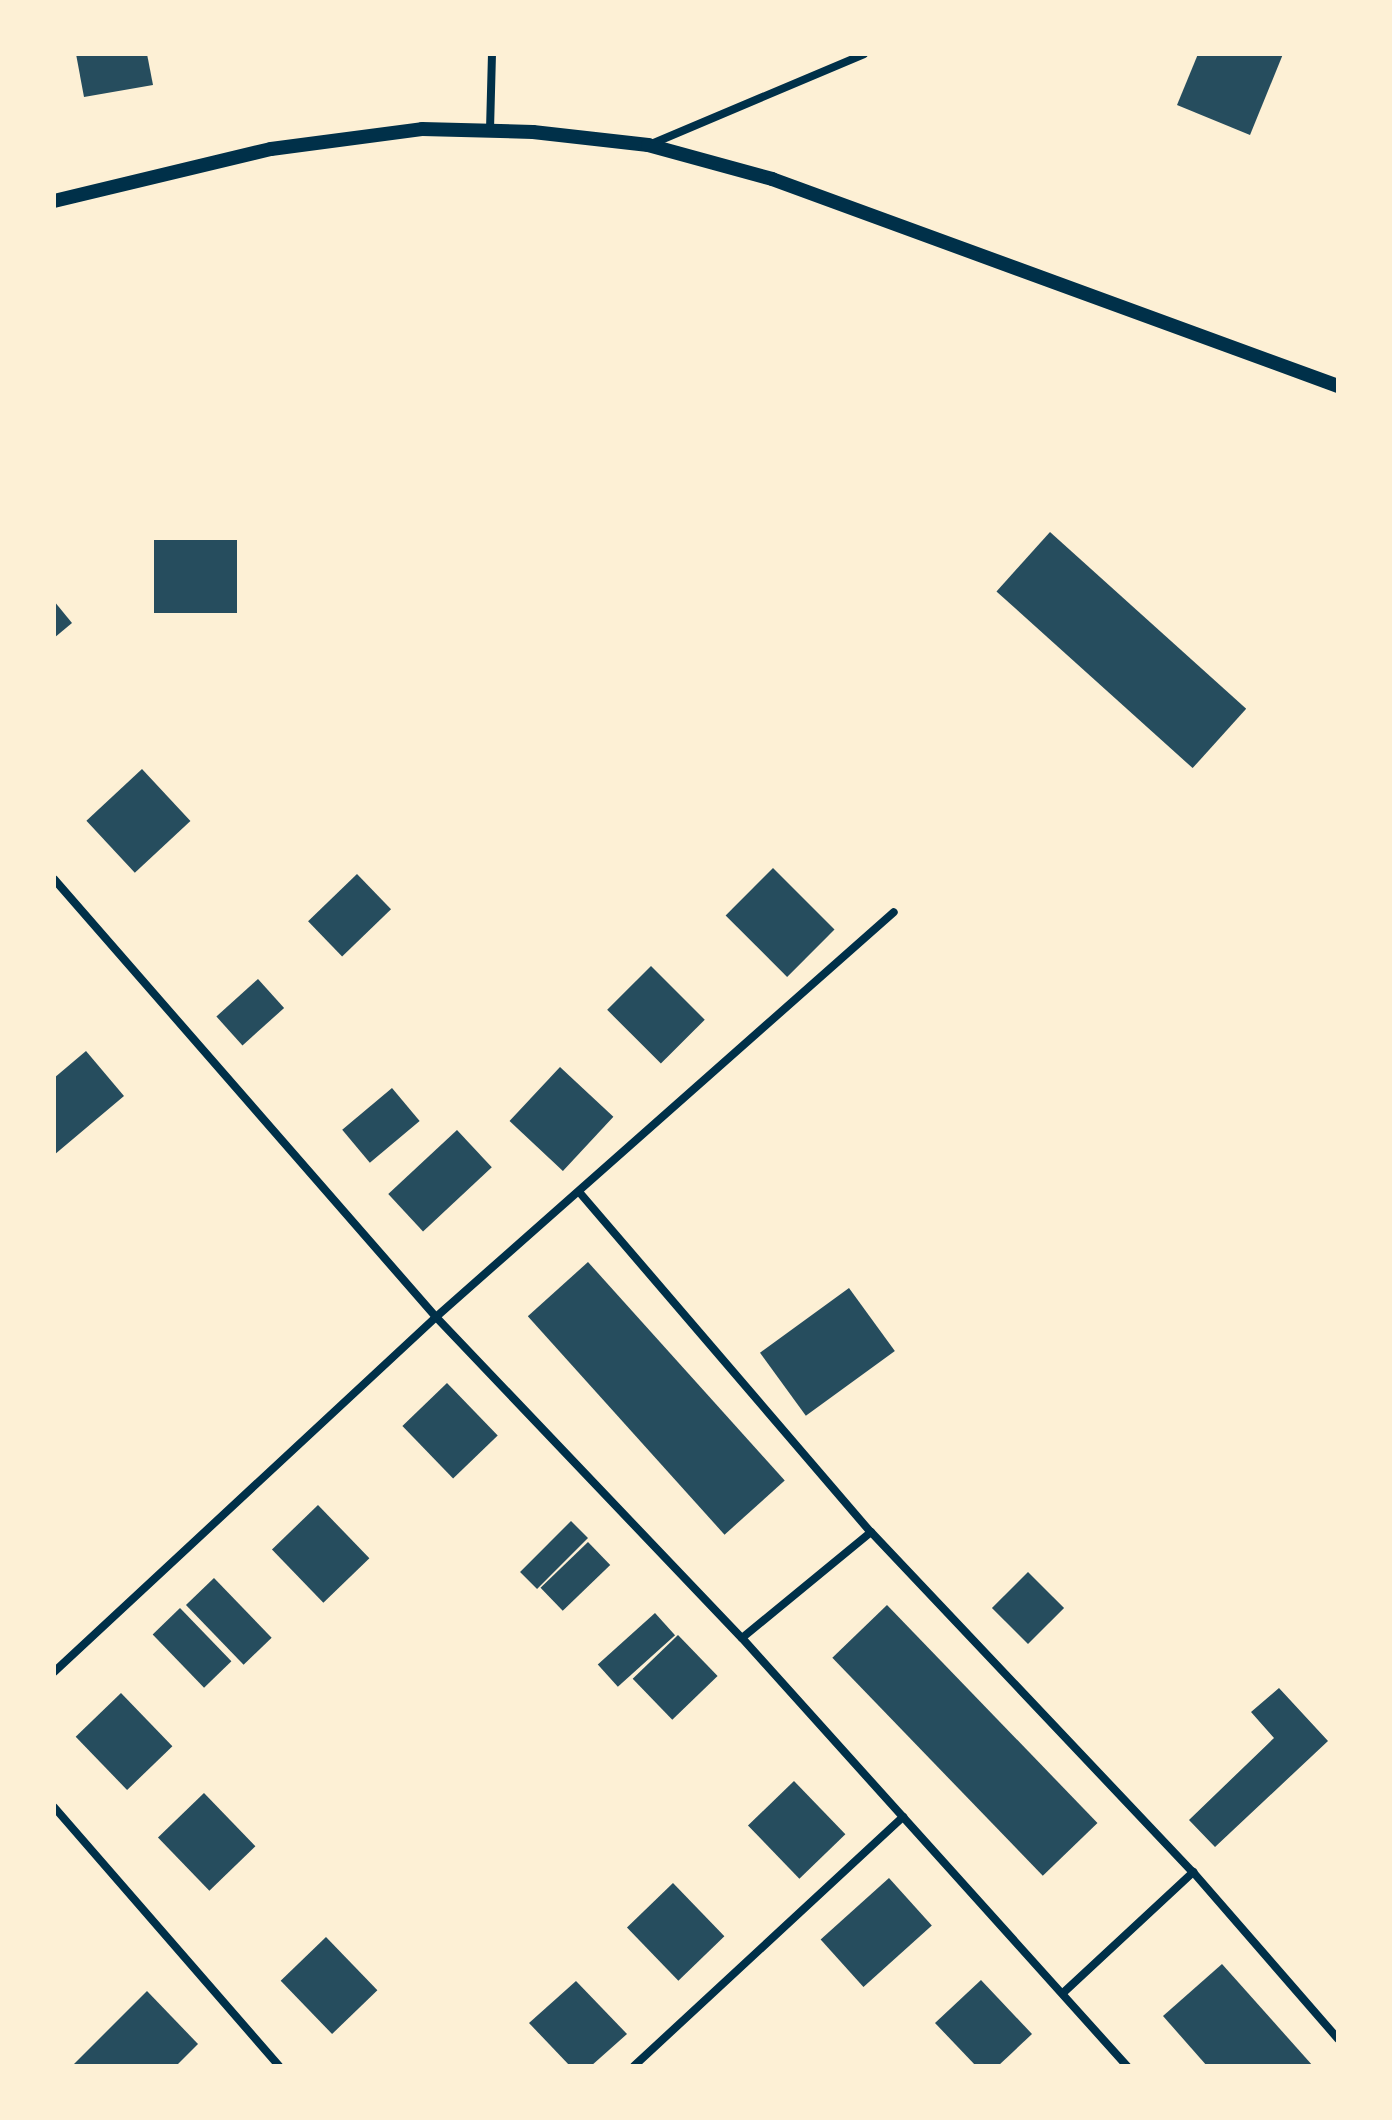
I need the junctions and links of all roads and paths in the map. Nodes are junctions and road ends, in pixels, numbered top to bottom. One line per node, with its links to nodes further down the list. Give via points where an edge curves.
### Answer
1 (492, 54): 3 (street)
2 (864, 54): 4 (street)
3 (490, 130): 4 (street); 5 (street, via 422,129 271,149)
4 (648, 145): 6 (street, via 772,179)
5 (54, 201)
6 (1338, 386)
7 (54, 879): 10 (street)
8 (894, 912): 9 (street)
9 (580, 1193): 10 (street); 11 (street)
10 (436, 1317): 12 (street); 13 (street)
11 (871, 1532): 12 (street); 16 (street)
12 (742, 1638): 15 (street)
13 (54, 1672)
14 (54, 1807): 19 (street)
15 (903, 1817): 17 (street); 20 (street)
16 (1193, 1872): 17 (street); 18 (street)
17 (1063, 1993): 21 (street)
18 (1338, 2039)
19 (279, 2066)
20 (634, 2066)
21 (1127, 2066)

